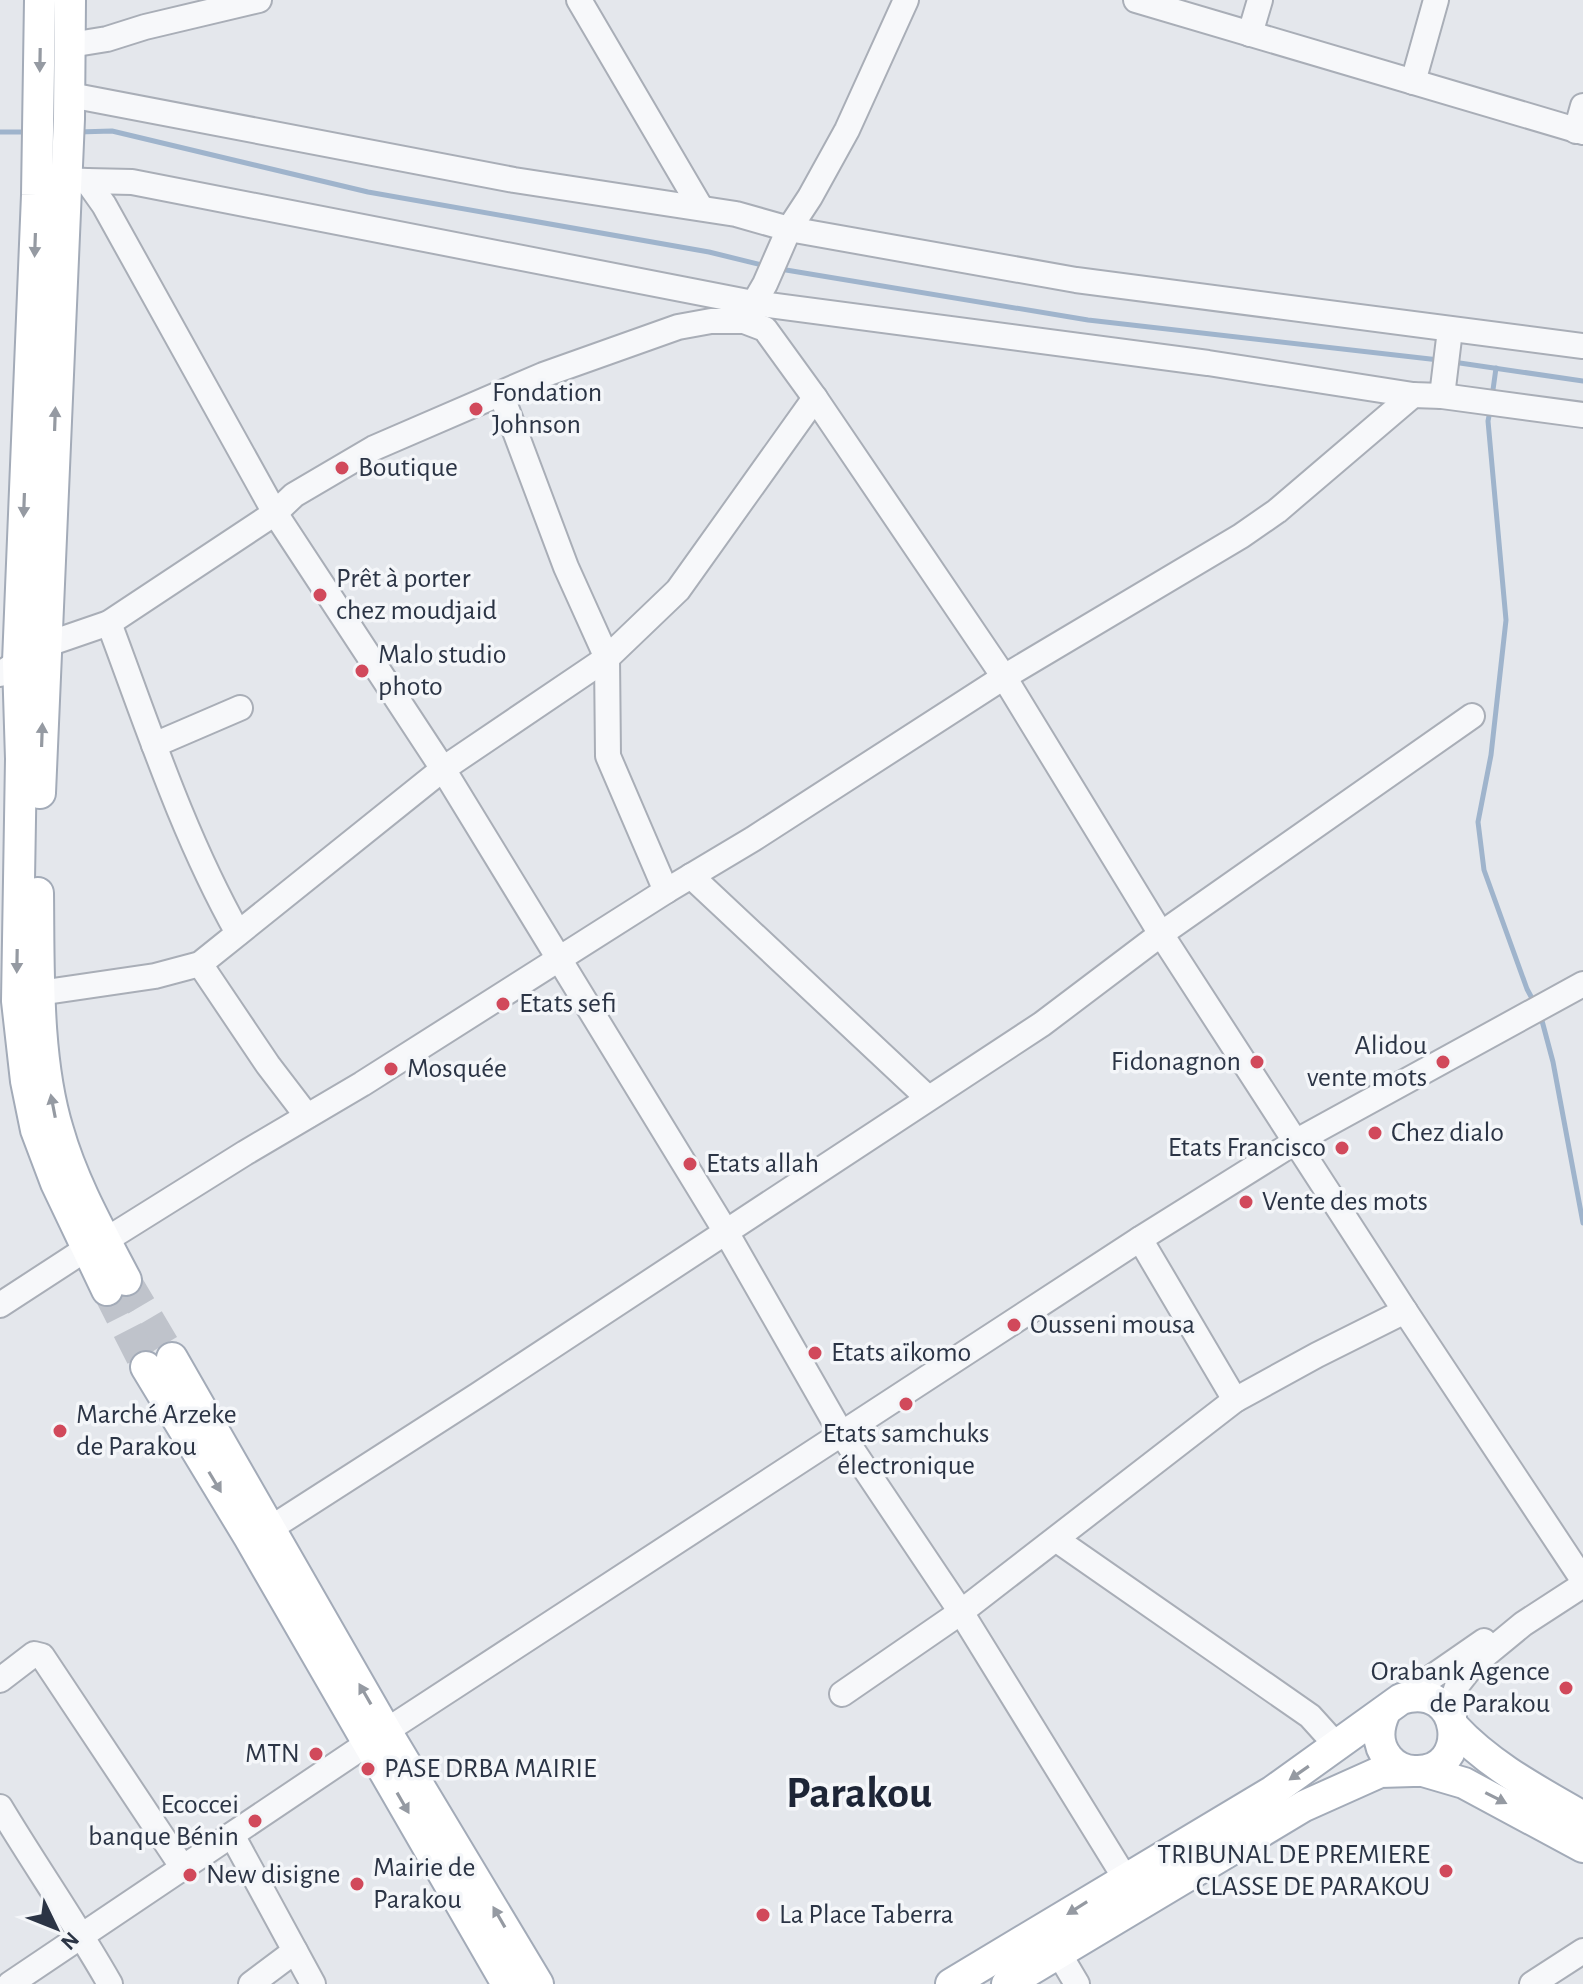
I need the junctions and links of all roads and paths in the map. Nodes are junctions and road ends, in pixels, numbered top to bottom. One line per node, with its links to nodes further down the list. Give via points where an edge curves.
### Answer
1 (40, 0): 15 (main road, one-way to 15, via 38,121)
2 (70, 0): 10 (main road)
3 (259, 0): 10 (street)
4 (579, 0): 16 (street)
5 (906, 0): 17 (street, via 847,130)
6 (1136, 0): 9 (street)
7 (1260, 0): 9 (street)
8 (1436, 0): 11 (street)
9 (1250, 34): 11 (street)
10 (70, 45): 13 (main road)
11 (1413, 82): 14 (street)
12 (1583, 106): 14 (street)
13 (69, 107): 15 (main road); 16 (street)
14 (1580, 132)
15 (64, 174): 18 (street, via 132,182); 26 (street, via 126,242); 28 (main road, one-way to 15); 30 (main road, one-way to 30)
16 (701, 208): 17 (street)
17 (789, 229): 18 (street); 19 (street)
18 (754, 303): 22 (street); 23 (street, via 1193,360); 24 (street, via 758,325 771,335)
19 (1449, 340): 20 (street); 21 (street)
20 (1583, 346)
21 (1442, 387): 23 (street); 25 (street, via 1491,404)
22 (501, 394): 26 (street, via 374,448 306,487); 29 (street, via 566,567)
23 (1413, 395): 31 (street, via 1265,521)
24 (815, 398): 29 (street, via 678,590); 31 (street)
25 (1583, 415)
26 (275, 513): 27 (street); 35 (street)
27 (109, 623): 28 (street); 34 (street)
28 (45, 645): 30 (street); 43 (main road, one-way to 28, via 38,840)
29 (607, 658): 35 (street); 37 (street, via 608,756)
30 (9, 668): 43 (main road, one-way to 43, via 21,759)
31 (1004, 677): 36 (street); 39 (street)
32 (240, 708): 34 (street)
33 (1472, 716): 39 (street)
34 (154, 745): 38 (street, via 209,879)
35 (443, 769): 38 (street); 40 (street)
36 (691, 876): 37 (street); 44 (street)
37 (666, 891): 40 (street)
38 (238, 933): 41 (street)
39 (1161, 934): 44 (street, via 1042,1024); 46 (street)
40 (560, 960): 45 (street); 47 (street)
41 (200, 964): 43 (street); 45 (street)
42 (1583, 984): 46 (street)
43 (19, 1000): 49 (main road)
44 (928, 1098): 47 (street)
45 (307, 1116): 49 (street)
46 (1295, 1142): 48 (street); 52 (street)
47 (726, 1232): 54 (street); 55 (street)
48 (1140, 1239): 53 (street); 54 (street)
49 (96, 1244): 50 (main road); 51 (street)
50 (117, 1285)
51 (0, 1305)
52 (1405, 1311): 53 (street); 57 (street)
53 (1235, 1400): 56 (street)
54 (841, 1433): 58 (street); 64 (street)
55 (271, 1528): 64 (main road, one-way to 55); 64 (main road, one-way to 64, via 159,1362 249,1537)
56 (1057, 1540): 58 (street); 65 (street, via 1310,1716)
57 (1583, 1582): 59 (street)
58 (961, 1612): 61 (street); 72 (street)
59 (1523, 1624): 62 (street, via 1488,1638); 63 (street, via 1458,1684)
60 (0, 1680): 71 (street, via 34,1654 42,1656)
61 (842, 1694)
62 (1389, 1708): 63 (main road, via 1410,1696 1430,1698 1446,1709); 65 (main road); 66 (main road, via 1379,1731 1382,1750 1395,1765)
63 (1454, 1727): 66 (main road, via 1448,1755 1433,1768); 68 (main road, via 1490,1759)
64 (377, 1737): 69 (street); 81 (main road, one-way to 81); 82 (main road, one-way to 64)
65 (1338, 1747): 72 (main road, one-way to 72)
66 (1418, 1771): 70 (main road, one-way to 70, via 1464,1783); 76 (main road, via 1380,1772 1304,1806)
67 (0, 1807): 73 (street)
68 (1583, 1817)
69 (232, 1835): 71 (street); 74 (street)
70 (1583, 1847)
71 (183, 1868): 73 (street)
72 (1125, 1878): 83 (main road, one-way to 83)
73 (83, 1935): 77 (street); 78 (street)
74 (295, 1951): 79 (street); 80 (street)
75 (1583, 1951): 86 (street)
76 (1058, 1952): 84 (main road); 85 (street)
77 (10, 1984)
78 (110, 1984)
79 (251, 1984)
80 (313, 1984)
81 (507, 1984)
82 (538, 1984)
83 (951, 1984)
84 (1007, 1984)
85 (1077, 1984)
86 (1532, 1984)

